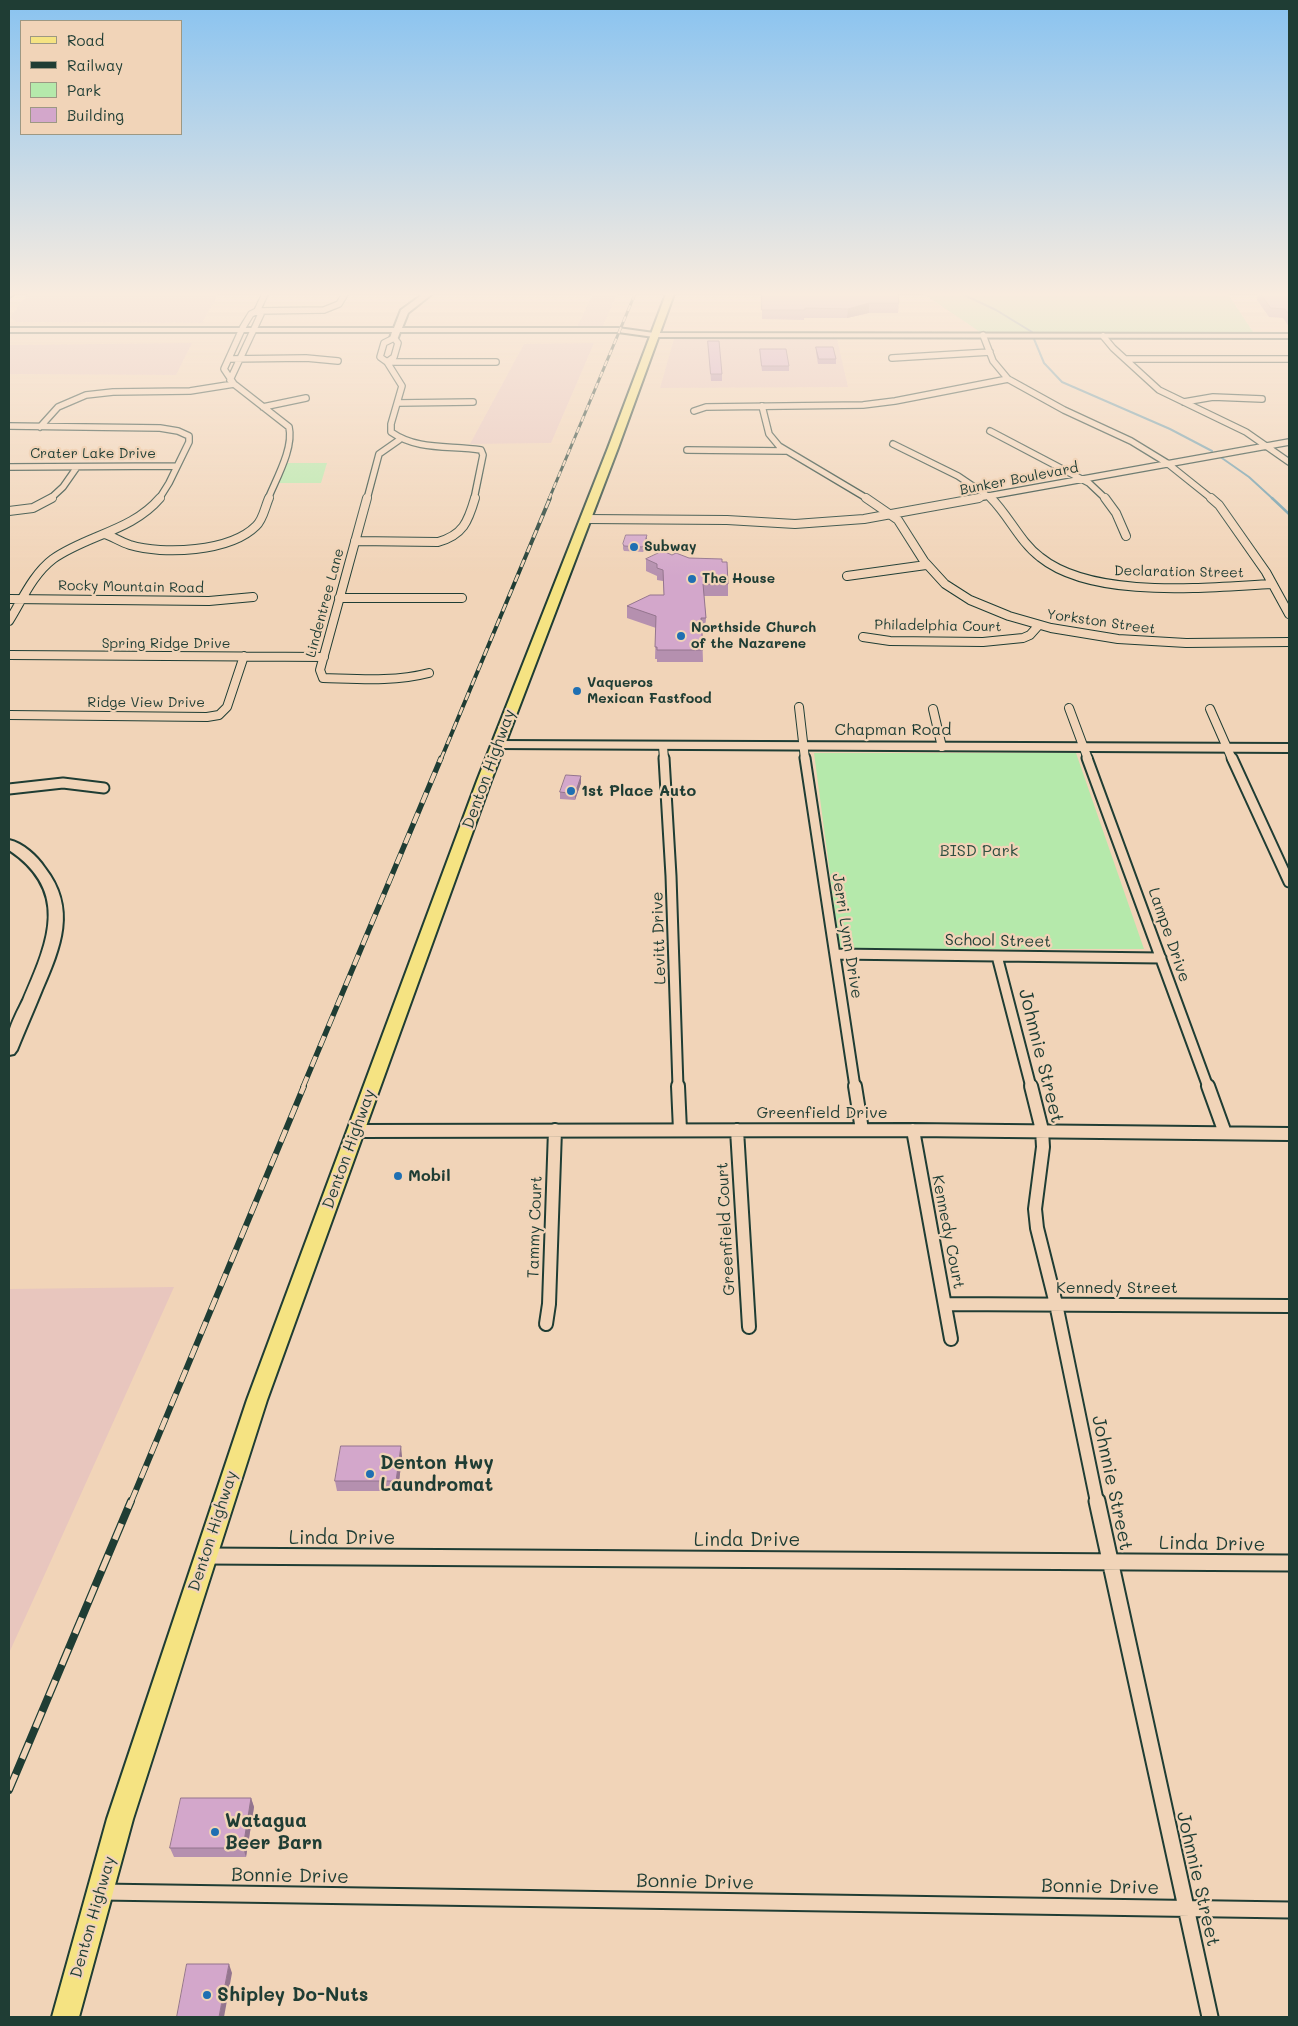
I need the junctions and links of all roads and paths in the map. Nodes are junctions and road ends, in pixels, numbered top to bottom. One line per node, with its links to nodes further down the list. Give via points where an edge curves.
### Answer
1 (201, 389): 17 (street, via 86,395 58,407)
2 (240, 389): 14 (street)
3 (401, 389): 10 (street)
4 (635, 389): 34 (main road, Denton Highway)
5 (961, 389): 13 (street, via 863,405)
6 (1025, 389): 26 (street, via 1122,436)
7 (1157, 389): 12 (street)
8 (306, 398): 14 (street)
9 (1262, 399): 12 (street, via 1224,397)
10 (398, 402): 11 (street); 19 (street, via 391,432)
11 (473, 402)
12 (1184, 402): 22 (street)
13 (762, 406): 15 (street, via 706,407); 24 (street, Yorkston Street, via 769,434)
14 (263, 407): 35 (street, via 286,424 291,436 267,504 251,533 212,546 171,549 130,545)
15 (694, 411)
16 (9, 426): 17 (street)
17 (40, 427): 27 (street, via 178,431 189,436 189,442)
18 (990, 431): 30 (street)
19 (399, 440): 37 (street, Lindentree Lane, via 379,454); 37 (street, via 425,446 481,450 483,455 472,507 459,534 449,540)
20 (1289, 442): 22 (street, Bunker Boulevard)
21 (893, 444): 31 (street, Declaration Street)
22 (1268, 446): 25 (street); 26 (street, Bunker Boulevard)
23 (687, 450): 24 (street)
24 (787, 451): 33 (street, Yorkston Street)
25 (1289, 462)
26 (1167, 463): 30 (street, Bunker Boulevard); 40 (street, via 1219,505)
27 (177, 466): 29 (street, Crater Lake Drive); 35 (street, via 152,506)
28 (9, 467): 29 (street, Crater Lake Drive)
29 (77, 467): 32 (street, via 49,502 30,509)
30 (1084, 479): 31 (street, Bunker Boulevard); 36 (street, via 1100,492 1121,518)
31 (990, 497): 33 (street, Bunker Boulevard); 40 (street, Declaration Street, via 1043,561 1092,580 1174,587)
32 (9, 511)
33 (894, 515): 34 (street, Bunker Boulevard, via 818,524); 38 (street, Yorkston Street, via 906,529)
34 (584, 522): 60 (main road, Denton Highway)
35 (105, 534): 45 (street, via 54,559 34,579)
36 (1126, 536)
37 (355, 541): 42 (street, Lindentree Lane)
38 (926, 565): 39 (street); 48 (street, Yorkston Street, via 966,598)
39 (847, 576)
40 (1272, 584): 46 (street)
41 (253, 597): 45 (street, Rocky Mountain Road, via 209,600)
42 (339, 598): 43 (street); 53 (street, Lindentree Lane)
43 (462, 598)
44 (9, 599): 45 (street, Rocky Mountain Road)
45 (22, 599): 47 (street)
46 (1289, 614)
47 (9, 621)
48 (1038, 626): 49 (street, Philadelphia Court, via 1023,638 983,642 890,641); 50 (street, Yorkston Street, via 1117,640 1160,643)
49 (863, 637)
50 (1289, 642)
51 (9, 655): 52 (street, Spring Ridge Drive)
52 (244, 656): 53 (street, Spring Ridge Drive); 59 (street, Ridge View Drive, via 227,707 219,715)
53 (324, 657): 54 (street, Lindentree Lane, via 320,670 323,678 396,679)
54 (430, 673)
55 (799, 707): 62 (street, Jerri Lynn Drive)
56 (1069, 708): 64 (street, Lampe Drive)
57 (1210, 708): 65 (street)
58 (933, 709): 63 (street)
59 (9, 715)
60 (497, 745): 61 (main road, Chapman Road); 81 (main road, Denton Highway)
61 (663, 746): 62 (main road, Chapman Road); 76 (street, Levitt Drive, via 672,876)
62 (803, 746): 63 (main road, Chapman Road); 71 (street, Jerri Lynn Drive)
63 (942, 746): 64 (main road, Chapman Road)
64 (1085, 747): 65 (main road, Chapman Road); 73 (street, Lampe Drive)
65 (1227, 748): 66 (main road, Chapman Road); 70 (street)
66 (1289, 748)
67 (104, 788): 68 (street, via 63,783)
68 (9, 789)
69 (9, 844): 74 (main road, via 23,852 45,878 57,912 51,952)
70 (1289, 882)
71 (835, 954): 72 (street, School Street); 78 (street, Jerri Lynn Drive)
72 (997, 956): 73 (street, School Street); 80 (street, Johnnie Street)
73 (1161, 958): 82 (street, Lampe Drive)
74 (9, 1050)
75 (555, 1130): 76 (street, Greenfield Drive); 81 (street, Greenfield Drive); 87 (street, Tammy Court)
76 (680, 1130): 77 (street, Greenfield Drive)
77 (737, 1130): 78 (street, Greenfield Drive); 88 (street, Greenfield Court)
78 (862, 1130): 79 (street, Greenfield Drive)
79 (913, 1130): 80 (street, Greenfield Drive); 84 (street, Kennedy Court)
80 (1042, 1130): 82 (street, Greenfield Drive); 85 (street, Johnnie Street, via 1035,1210)
81 (356, 1131): 90 (main road, Denton Highway, via 257,1400)
82 (1225, 1133): 83 (street, Greenfield Drive)
83 (1289, 1134)
84 (945, 1304): 85 (street, Kennedy Street); 89 (street, Kennedy Court)
85 (1056, 1304): 86 (street, Kennedy Street); 91 (street, Johnnie Street)
86 (1289, 1306)
87 (546, 1324)
88 (749, 1327)
89 (952, 1339)
90 (205, 1556): 91 (street, Linda Drive); 93 (main road, Denton Highway)
91 (1109, 1561): 92 (street, Linda Drive); 94 (street, Johnnie Street)
92 (1289, 1563)
93 (100, 1892): 94 (street, Bonnie Drive); 96 (main road, Denton Highway)
94 (1186, 1908): 95 (street, Bonnie Drive); 97 (street, Johnnie Street)
95 (1289, 1910)
96 (65, 2017)
97 (1210, 2017)

